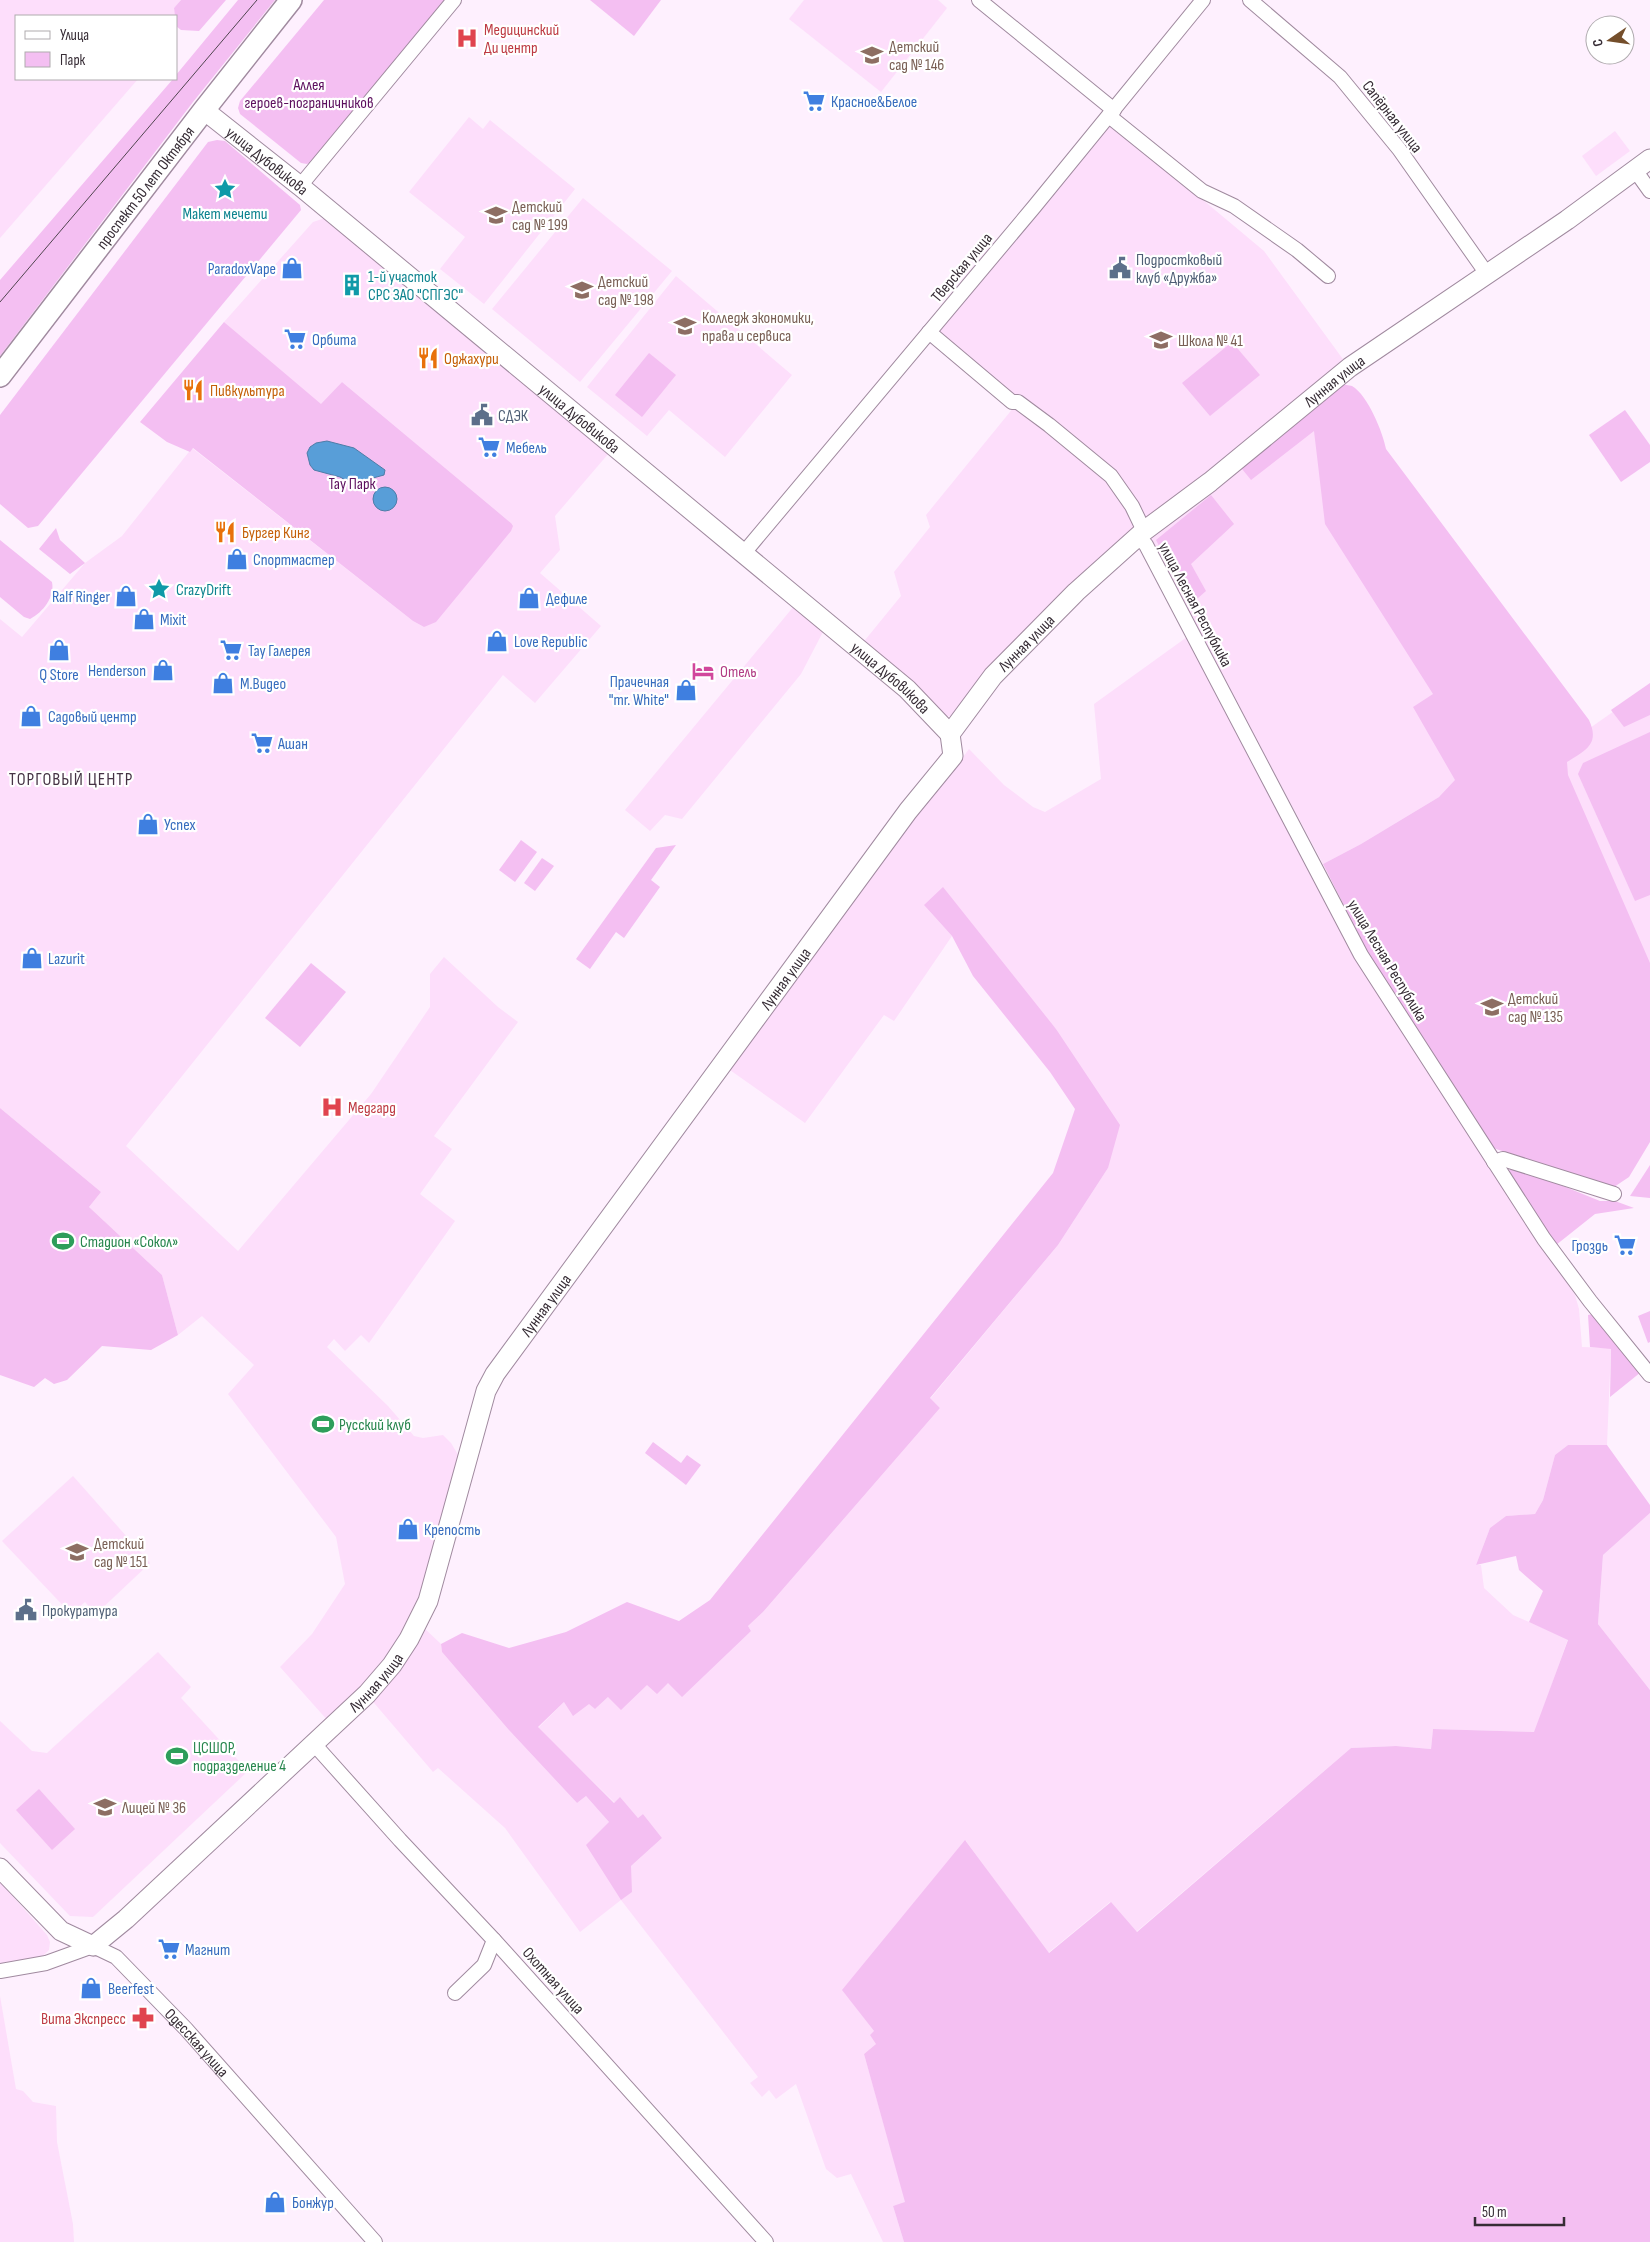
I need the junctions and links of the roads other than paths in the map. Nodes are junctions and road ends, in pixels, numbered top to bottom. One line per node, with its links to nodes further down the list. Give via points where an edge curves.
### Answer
1 (291, 0): 6 (main road, проспект 50 лет Октября)
2 (454, 0): 9 (street)
3 (980, 0): 7 (street)
4 (1203, 0): 7 (street, Тверская улица)
5 (1250, 0): 11 (street, Сапёрная улица, via 1340,77 1399,149)
6 (204, 110): 9 (street, улица Дубовикова); 14 (main road, проспект 50 лет Октября)
7 (1112, 113): 12 (street, via 1202,191 1234,206); 13 (street, Тверская улица)
8 (1642, 165): 10 (street); 11 (street, Лунная улица)
9 (300, 186): 16 (street, улица Дубовикова)
10 (1650, 191)
11 (1487, 274): 15 (street, Лунная улица, via 1350,368 1210,482)
12 (1328, 276)
13 (929, 332): 15 (street, улица Лесная Республика, via 1012,402 1018,402 1050,425 1111,476 1132,506); 16 (street, Тверская улица)
14 (0, 376)
15 (1141, 533): 17 (street, Лунная улица, via 1076,592 993,676); 18 (street, улица Лесная Республика, via 1361,955)
16 (743, 554): 17 (street, улица Дубовикова, via 907,689)
17 (950, 734): 21 (street, Лунная улица, via 953,756 908,811 495,1374 486,1391 428,1601 392,1666)
18 (1494, 1162): 19 (street, via 1503,1158); 20 (street, улица Лесная Республика, via 1544,1239)
19 (1614, 1194)
20 (1650, 1375)
21 (314, 1744): 23 (street, Охотная улица); 24 (street, Лунная улица)
22 (0, 1868): 24 (street, Одесская улица, via 61,1931)
23 (494, 1940): 26 (street, via 484,1965); 28 (street, Охотная улица)
24 (93, 1946): 25 (street, via 46,1963); 27 (street, Одесская улица, via 116,1957 186,2029)
25 (0, 1971)
26 (455, 1993)
27 (375, 2242)
28 (766, 2242)

